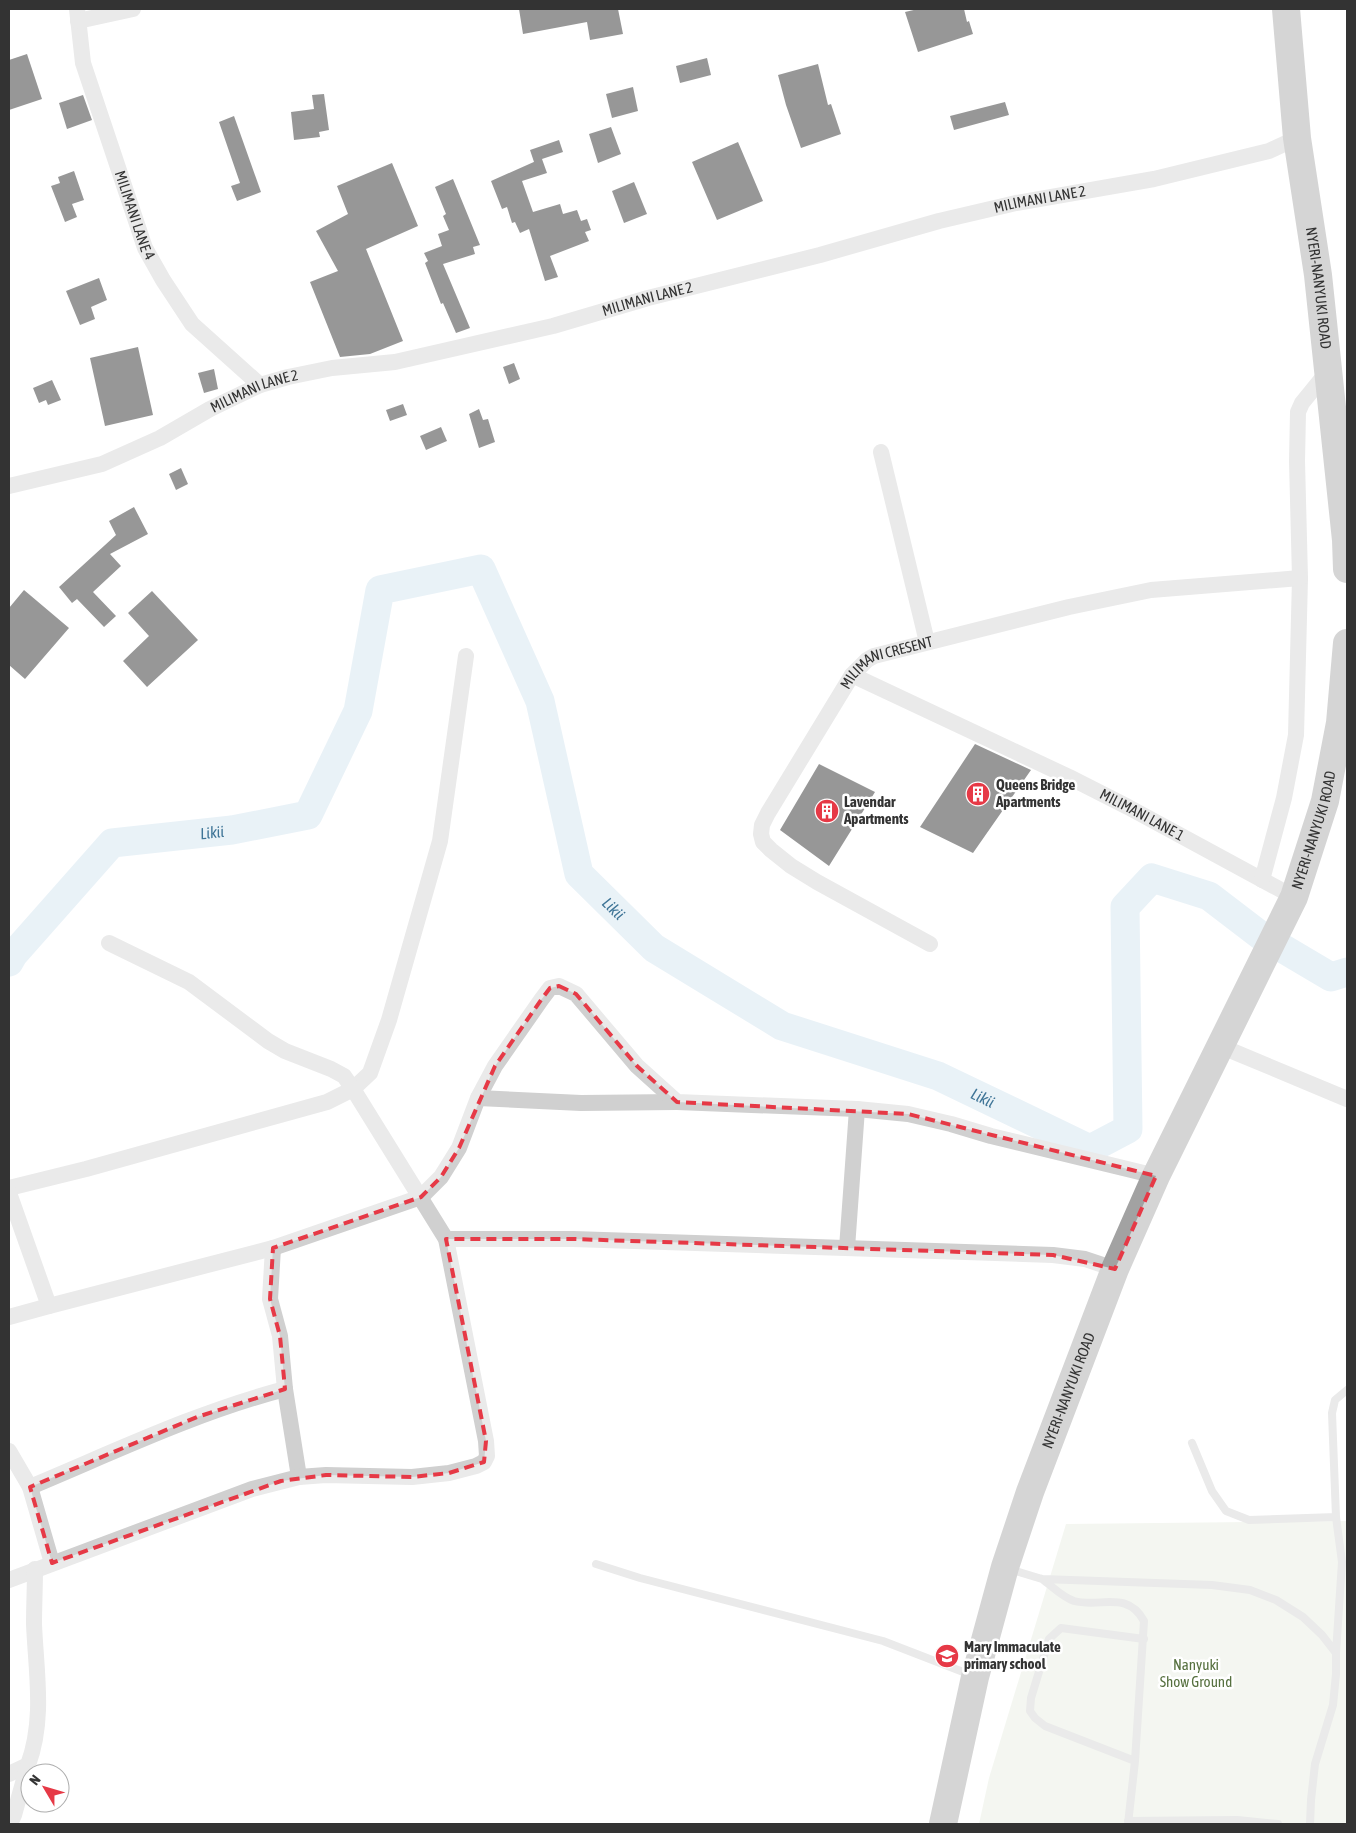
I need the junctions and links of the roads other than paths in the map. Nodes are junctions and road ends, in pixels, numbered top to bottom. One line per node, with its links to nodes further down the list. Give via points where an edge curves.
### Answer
1 (133, 9): 3 (street)
2 (1286, 9): 4 (highway, NYERI-NANYUKI ROAD)
3 (77, 15): 6 (street, MILIMANI LANE 4, via 83,63 145,248 192,324)
4 (1298, 138): 5 (highway, NYERI-NANYUKI ROAD); 6 (street, MILIMANI LANE 2, via 1269,152 1154,179 1016,203 939,221 553,326 395,362 332,368)
5 (1328, 371): 9 (highway, NYERI-NANYUKI ROAD); 10 (street, via 1298,412)
6 (260, 385): 8 (street, MILIMANI LANE 2, via 160,438 102,464)
7 (881, 452): 11 (street)
8 (9, 486)
9 (1347, 569)
10 (1300, 578): 11 (street, MILIMANI CRESENT, via 1151,590); 15 (street, via 1296,735 1284,798)
11 (927, 642): 14 (street, MILIMANI CRESENT, via 874,656)
12 (1347, 643): 16 (highway, NYERI-NANYUKI ROAD, via 1340,722 1325,801)
13 (466, 656): 20 (street, via 440,840 378,1055 370,1073)
14 (852, 674): 15 (street, MILIMANI LANE 1, via 1069,777); 18 (street, MILIMANI CRESENT, via 768,812 762,825 763,842 791,866 817,882)
15 (1262, 880): 16 (street, MILIMANI LANE 1)
16 (1294, 897): 19 (highway, NYERI-NANYUKI ROAD)
17 (109, 944): 20 (street, via 189,982 268,1042 344,1076)
18 (930, 944)
19 (1220, 1046): 22 (street); 25 (highway, NYERI-NANYUKI ROAD)
20 (353, 1089): 26 (street, via 327,1102); 28 (street)
21 (478, 1098): 23 (street, via 581,1103); 23 (street, via 495,1066 536,1007 550,988 559,986 576,994 637,1066); 28 (street, via 459,1148 441,1177)
22 (1347, 1099)
23 (677, 1102): 24 (street)
24 (857, 1109): 25 (street, via 908,1114); 31 (street)
25 (1156, 1176): 32 (highway, NYERI-NANYUKI ROAD)
26 (9, 1188)
27 (9, 1193): 33 (street)
28 (422, 1198): 29 (street); 30 (street)
29 (446, 1239): 31 (street, via 573,1239); 39 (street, via 486,1441 484,1462 449,1473 412,1478)
30 (273, 1248): 33 (street); 35 (street, via 270,1300 280,1336)
31 (847, 1248): 32 (street, via 1070,1256)
32 (1115, 1269): 44 (highway, NYERI-NANYUKI ROAD)
33 (48, 1306): 34 (street)
34 (9, 1317)
35 (285, 1389): 39 (street); 40 (street, via 198,1417)
36 (1347, 1390): 41 (lane, via 1335,1400 1332,1413)
37 (1192, 1443): 41 (lane, via 1212,1490 1226,1511 1249,1520)
38 (9, 1451): 40 (street)
39 (299, 1477): 42 (street, via 252,1489)
40 (30, 1487): 42 (street)
41 (1336, 1517): 49 (lane, via 1342,1562)
42 (52, 1563): 45 (street)
43 (596, 1564): 50 (lane, via 883,1640)
44 (1005, 1567): 46 (lane); 50 (highway, NYERI-NANYUKI ROAD)
45 (35, 1569): 47 (street); 52 (street, via 34,1623 39,1709)
46 (1042, 1579): 48 (lane, via 1072,1600 1113,1602 1133,1607 1144,1621); 49 (lane, via 1212,1585 1250,1590 1276,1600 1303,1618 1322,1634)
47 (9, 1580)
48 (1144, 1639): 51 (lane); 51 (lane, via 1061,1628 1049,1639 1030,1711 1044,1726)
49 (1336, 1653): 58 (lane, via 1333,1705 1315,1764)
50 (975, 1677): 56 (highway, NYERI-NANYUKI ROAD)
51 (1135, 1761): 54 (lane)
52 (29, 1763)
53 (20, 1794): 55 (street)
54 (1128, 1823): 57 (lane, via 1237,1820)
55 (10, 1824)
56 (943, 1824)
57 (1278, 1824)
58 (1310, 1824)

